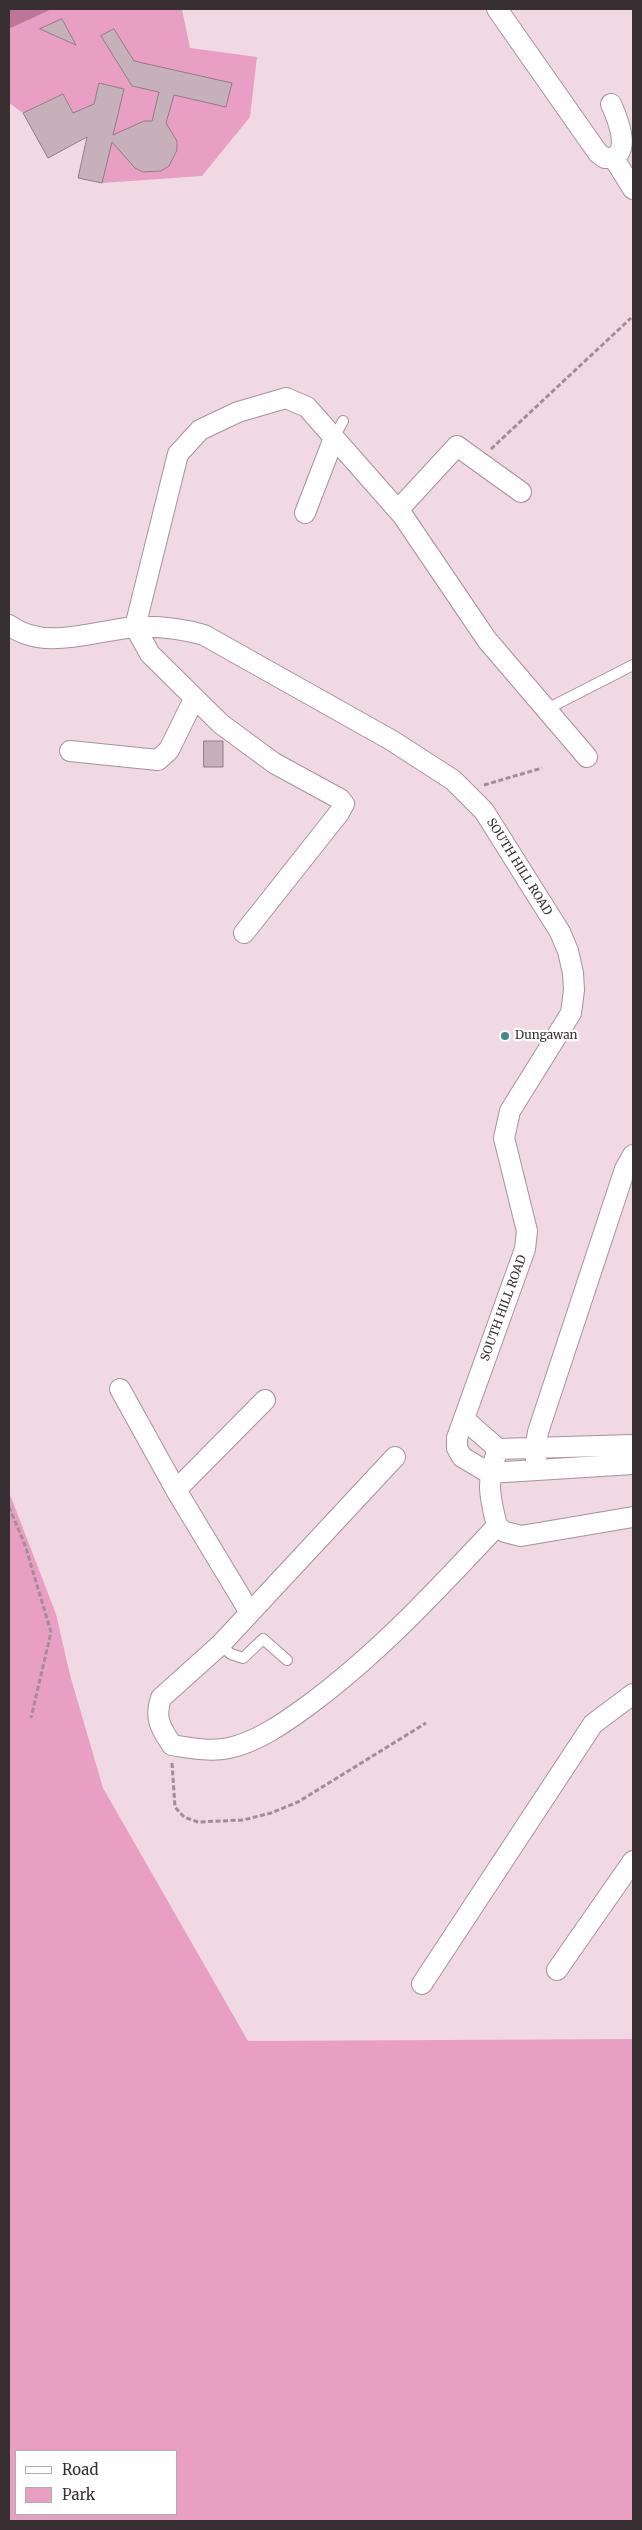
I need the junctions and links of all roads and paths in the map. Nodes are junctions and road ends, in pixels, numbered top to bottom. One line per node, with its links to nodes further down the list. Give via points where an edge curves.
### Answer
1 (497, 9): 3 (street, via 598,153 605,158)
2 (611, 104): 3 (street, via 622,135 619,152)
3 (613, 157): 4 (street)
4 (633, 189)
5 (631, 318): 7 (path)
6 (339, 429): 9 (street); 10 (street); 12 (street, via 307,407 286,398 238,412 200,430 178,454)
7 (478, 462): 8 (street); 9 (street, via 457,446)
8 (521, 492)
9 (398, 510): 15 (street, via 487,640)
10 (305, 513)
11 (9, 625): 12 (street, SOUTH HILL ROAD, via 17,631 49,639)
12 (135, 628): 14 (street, via 150,654); 24 (street, SOUTH HILL ROAD, via 188,630 204,635 391,740 453,780 484,810 560,932 568,951 574,990 571,1013 510,1111 506,1124 504,1138 527,1231 525,1248)
13 (633, 665): 15 (lane)
14 (194, 699): 16 (street, via 169,750 158,760); 20 (street, via 221,724 274,763 344,804)
15 (547, 709): 17 (street)
16 (70, 751)
17 (588, 758)
18 (542, 768): 19 (path)
19 (484, 785)
20 (244, 933)
21 (633, 1155): 26 (street, via 625,1169)
22 (120, 1388): 32 (street)
23 (265, 1400): 32 (street)
24 (464, 1419): 27 (street); 31 (street, SOUTH HILL ROAD, via 457,1448 462,1457)
25 (633, 1445): 26 (street)
26 (535, 1448): 27 (street); 30 (street)
27 (498, 1449): 31 (street)
28 (395, 1457): 36 (street)
29 (633, 1464): 30 (street)
30 (537, 1469): 31 (street)
31 (489, 1473): 35 (street, via 491,1504)
32 (176, 1490): 36 (street)
33 (9, 1507): 40 (path, via 25,1546 51,1632)
34 (633, 1517): 35 (street, via 521,1536)
35 (497, 1526): 42 (street, via 423,1605 348,1675 286,1722 230,1748 212,1750)
36 (249, 1611): 37 (street)
37 (220, 1645): 38 (lane, via 237,1658 243,1658 263,1639); 42 (street, via 161,1698 158,1720)
38 (287, 1660)
39 (633, 1694): 45 (street, via 593,1724)
40 (31, 1718)
41 (426, 1724): 42 (path, via 298,1802 243,1820 198,1822 184,1817 175,1806 173,1795)
42 (172, 1745)
43 (633, 1861): 44 (street)
44 (557, 1970)
45 (422, 1984)

